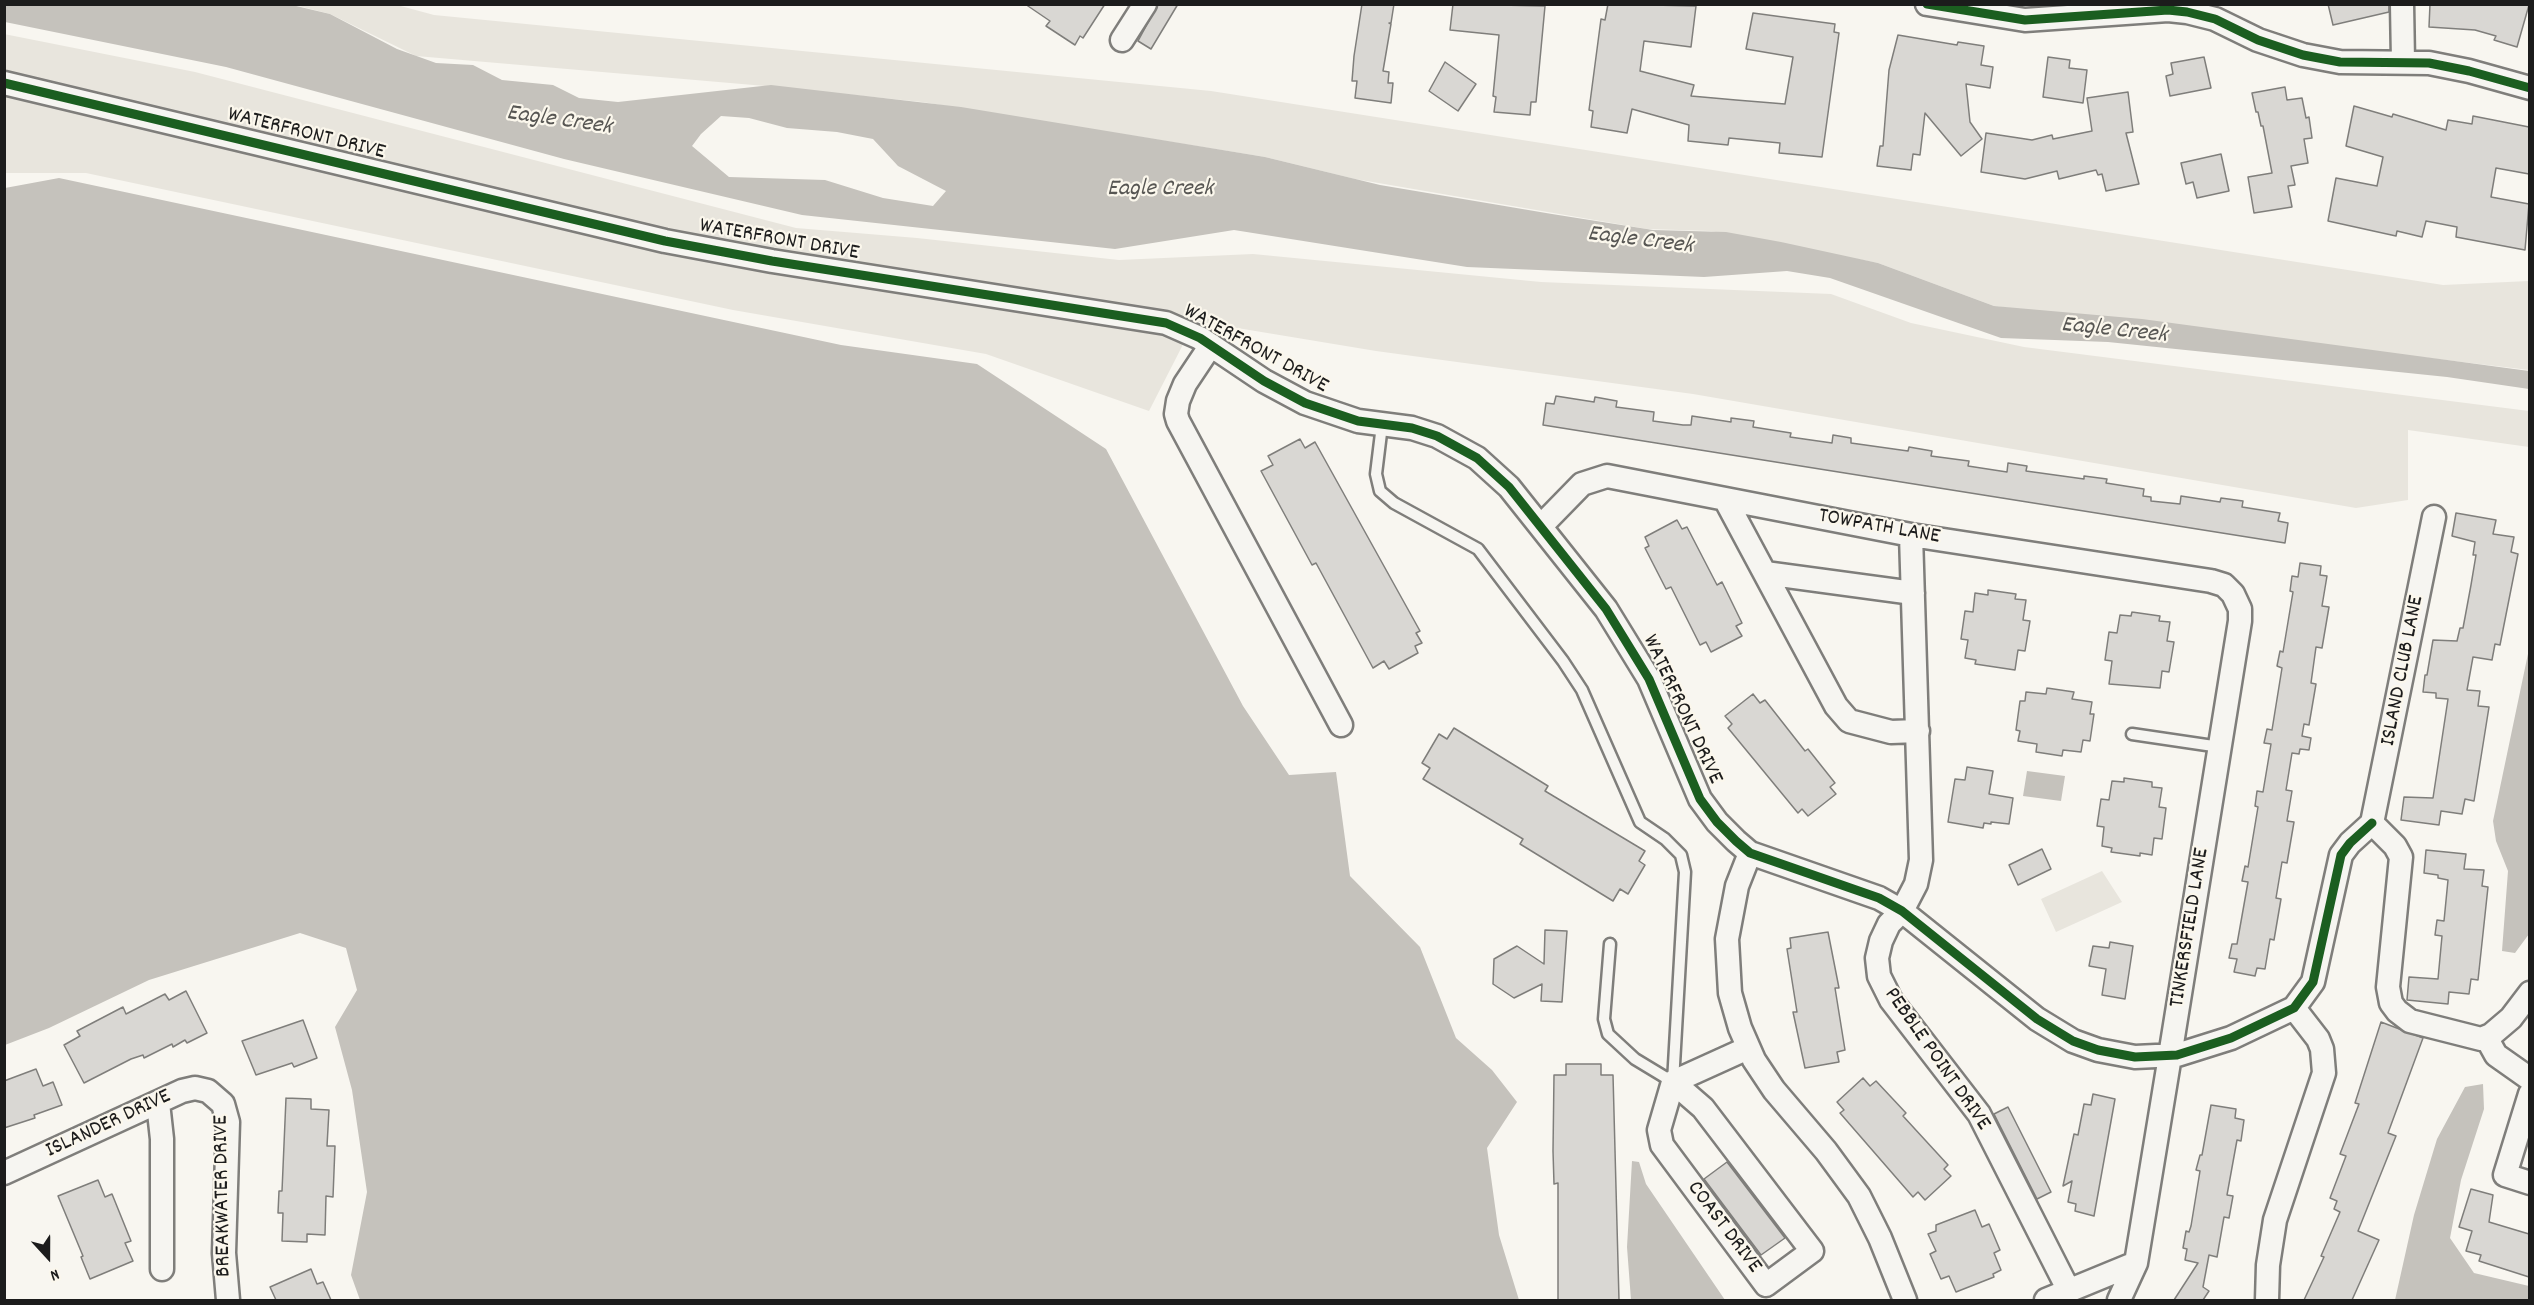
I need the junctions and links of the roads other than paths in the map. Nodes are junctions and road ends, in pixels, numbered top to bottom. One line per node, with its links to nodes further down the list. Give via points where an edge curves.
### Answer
1 (1145, 4): 5 (street)
2 (1927, 4): 4 (street, via 2025,20)
3 (2402, 4): 6 (street)
4 (2135, 9): 6 (street, via 2168,9 2206,16 2303,56 2340,62)
5 (1122, 40)
6 (2403, 61): 8 (street, via 2459,68)
7 (4, 83): 9 (street, WATERFRONT DRIVE, via 665,241 1166,323)
8 (2529, 88)
9 (1210, 345): 10 (street, WATERFRONT DRIVE, via 1288,396 1331,414); 18 (street, WATERFRONT DRIVE, via 1185,384 1176,416)
10 (1382, 425): 13 (street, WATERFRONT DRIVE, via 1437,436 1469,453 1497,474); 32 (lane, via 1376,474 1380,491 1394,503 1478,549 1582,690 1640,822 1681,855 1685,872)
11 (1725, 499): 13 (street, TOWPATH LANE, via 1601,477 1570,493); 14 (street, TOWPATH LANE); 15 (street)
12 (2434, 518): 22 (street, ISLAND CLUB LANE)
13 (1541, 526): 23 (street, WATERFRONT DRIVE, via 1606,609 1636,655 1700,799 1723,829)
14 (1911, 535): 16 (street, PEBBLE POINT DRIVE); 17 (street, TOWPATH LANE, via 2211,581 2224,585)
15 (1764, 573): 16 (street); 19 (street, via 1836,706 1849,721 1891,732)
16 (1913, 593): 19 (street, PEBBLE POINT DRIVE)
17 (2233, 594): 21 (street, TINKERSFIELD LANE, via 2240,609 2240,621)
18 (1341, 725)
19 (1918, 731): 24 (street, PEBBLE POINT DRIVE, via 1921,860 1916,884)
20 (2132, 734): 21 (lane)
21 (2220, 747): 30 (street, TINKERSFIELD LANE)
22 (2372, 823): 27 (street, via 2341,855 2313,982); 28 (street, via 2401,857 2388,982 2391,1003 2410,1021 2470,1038)
23 (1750, 853): 24 (street, WATERFRONT DRIVE, via 1879,898); 29 (street, via 1732,903 1726,957 1734,1010)
24 (1902, 911): 30 (street, WATERFRONT DRIVE, via 2037,1019 2073,1041 2116,1054); 40 (street, PEBBLE POINT DRIVE, via 1889,924 1879,949 1879,976 1886,993 1979,1114)
25 (1610, 944): 32 (lane, via 1604,1019 1608,1034 1635,1059)
26 (2529, 993): 28 (street, via 2511,1018)
27 (2294, 1008): 30 (street, WATERFRONT DRIVE, via 2220,1042); 45 (street, via 2318,1039 2324,1073 2275,1220)
28 (2486, 1037): 31 (street, via 2496,1055)
29 (1748, 1048): 32 (street); 42 (street, via 1774,1090 1854,1188 1872,1220)
30 (2170, 1056): 38 (street, TINKERSFIELD LANE)
31 (2529, 1079)
32 (1673, 1082): 32 (street, COAST DRIVE, via 1659,1130 1662,1145 1766,1285 1812,1251 1703,1108)
33 (214, 1094): 35 (street, ISLANDER DRIVE, via 195,1088); 41 (street, BREAKWATER DRIVE, via 226,1109 228,1122 224,1253)
34 (2529, 1094): 37 (street, via 2505,1175)
35 (158, 1103): 36 (street, ISLANDER DRIVE); 39 (street, via 162,1139)
36 (4, 1173)
37 (2529, 1183)
38 (2136, 1263): 40 (street); 44 (street)
39 (162, 1269)
40 (2069, 1291): 43 (street)
41 (228, 1300)
42 (1905, 1300)
43 (2046, 1300)
44 (2119, 1300)
45 (2267, 1300)

